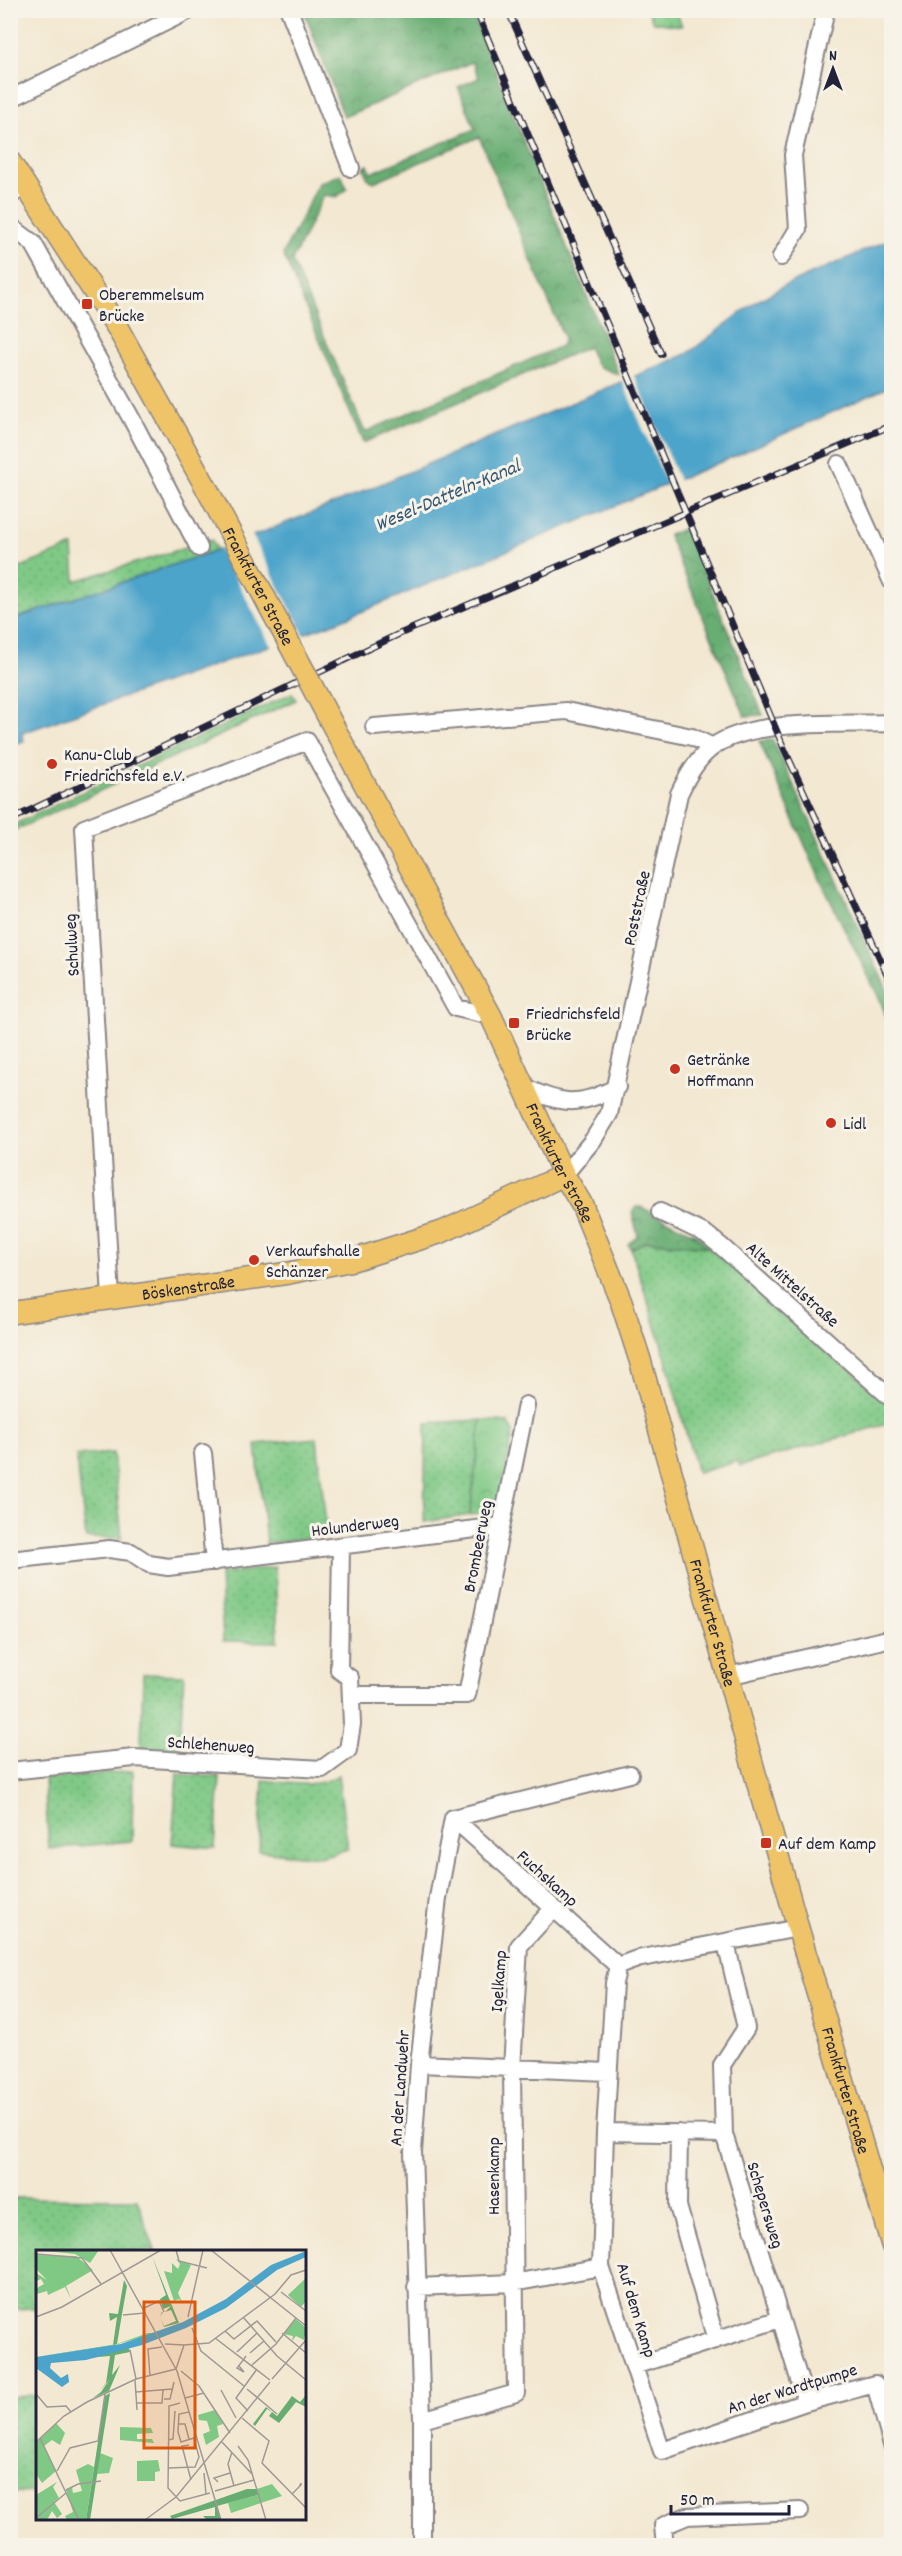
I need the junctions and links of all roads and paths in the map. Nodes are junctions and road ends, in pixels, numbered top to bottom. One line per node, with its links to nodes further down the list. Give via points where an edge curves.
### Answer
1 (190, 10): 4 (street)
2 (289, 10): 6 (street)
3 (826, 10): 9 (street, via 793,155 798,230)
4 (10, 99)
5 (10, 162): 7 (main road, Frankfurter Straße)
6 (351, 168)
7 (18, 190): 16 (main road, Frankfurter Straße, bridge, via 117,327)
8 (10, 226): 11 (street, Frankfurter Straße, via 33,243)
9 (781, 256)
10 (839, 464): 12 (street)
11 (199, 548)
12 (891, 582)
13 (891, 723): 15 (street, Poststraße, via 769,727 736,734)
14 (374, 727): 15 (street, via 566,711 692,737)
15 (713, 747): 18 (street, Poststraße, via 689,772 679,794)
16 (491, 1016): 17 (main road, Frankfurter Straße); 21 (street, Schulweg, via 456,1008 307,741 84,828)
17 (522, 1086): 18 (street, via 546,1098 568,1102 586,1102); 19 (main road, Frankfurter Straße)
18 (617, 1087): 19 (street, Poststraße, via 609,1114 588,1148)
19 (564, 1175): 21 (main road, Böskenstraße, via 442,1233 353,1260); 31 (main road, Frankfurter Straße, via 582,1205 637,1350)
20 (660, 1212): 23 (street, Alte Mittelstraße, via 706,1234)
21 (111, 1299): 22 (main road, Böskenstraße)
22 (10, 1312)
23 (891, 1399)
24 (526, 1405): 26 (street, Brombeerweg)
25 (203, 1453): 29 (street)
26 (500, 1526): 27 (street, Holunderweg); 32 (street, Brombeerweg, via 467,1695)
27 (341, 1547): 29 (street, Holunderweg); 32 (street, Schlehenweg, via 339,1670 350,1678)
28 (10, 1560): 29 (street, Holunderweg, via 109,1548 168,1567)
29 (214, 1562)
30 (891, 1638): 31 (street)
31 (728, 1676): 37 (main road, Frankfurter Straße)
32 (351, 1695): 33 (street, Schlehenweg, via 348,1750 322,1769 134,1758)
33 (10, 1771)
34 (630, 1774): 35 (street)
35 (453, 1818): 36 (street, Fuchskamp); 40 (street, An der Landwehr, via 438,1898)
36 (553, 1909): 39 (street, Fuchskamp); 41 (street, Igelkamp, via 519,1946)
37 (798, 1928): 38 (street); 46 (main road, Frankfurter Straße)
38 (726, 1943): 39 (street); 45 (street, Schepersweg, via 746,2028 722,2065)
39 (618, 1965): 42 (street, Auf dem Kamp)
40 (419, 2064): 41 (street); 49 (street, An der Landwehr, via 413,2152)
41 (512, 2069): 42 (street); 48 (street, Hasenkamp)
42 (608, 2072): 43 (street, Auf dem Kamp)
43 (605, 2132): 44 (street); 47 (street, Auf dem Kamp)
44 (679, 2133): 45 (street); 51 (street, via 678,2206)
45 (724, 2134): 50 (street, Schepersweg)
46 (891, 2245)
47 (601, 2267): 48 (street); 52 (street, Auf dem Kamp)
48 (513, 2283): 49 (street); 54 (street, Hasenkamp, via 516,2393)
49 (416, 2287): 54 (street, An der Landwehr)
50 (780, 2319): 51 (street); 53 (street, Schepersweg)
51 (716, 2340): 52 (street)
52 (634, 2366): 56 (street, Auf dem Kamp)
53 (806, 2402): 55 (street, An der Wardtpumpe, via 875,2384); 56 (street, An der Wardtpumpe)
54 (422, 2420): 58 (street, An der Landwehr)
55 (891, 2445)
56 (662, 2451)
57 (800, 2511): 59 (street, via 687,2516 663,2526)
58 (422, 2546)
59 (665, 2546)

